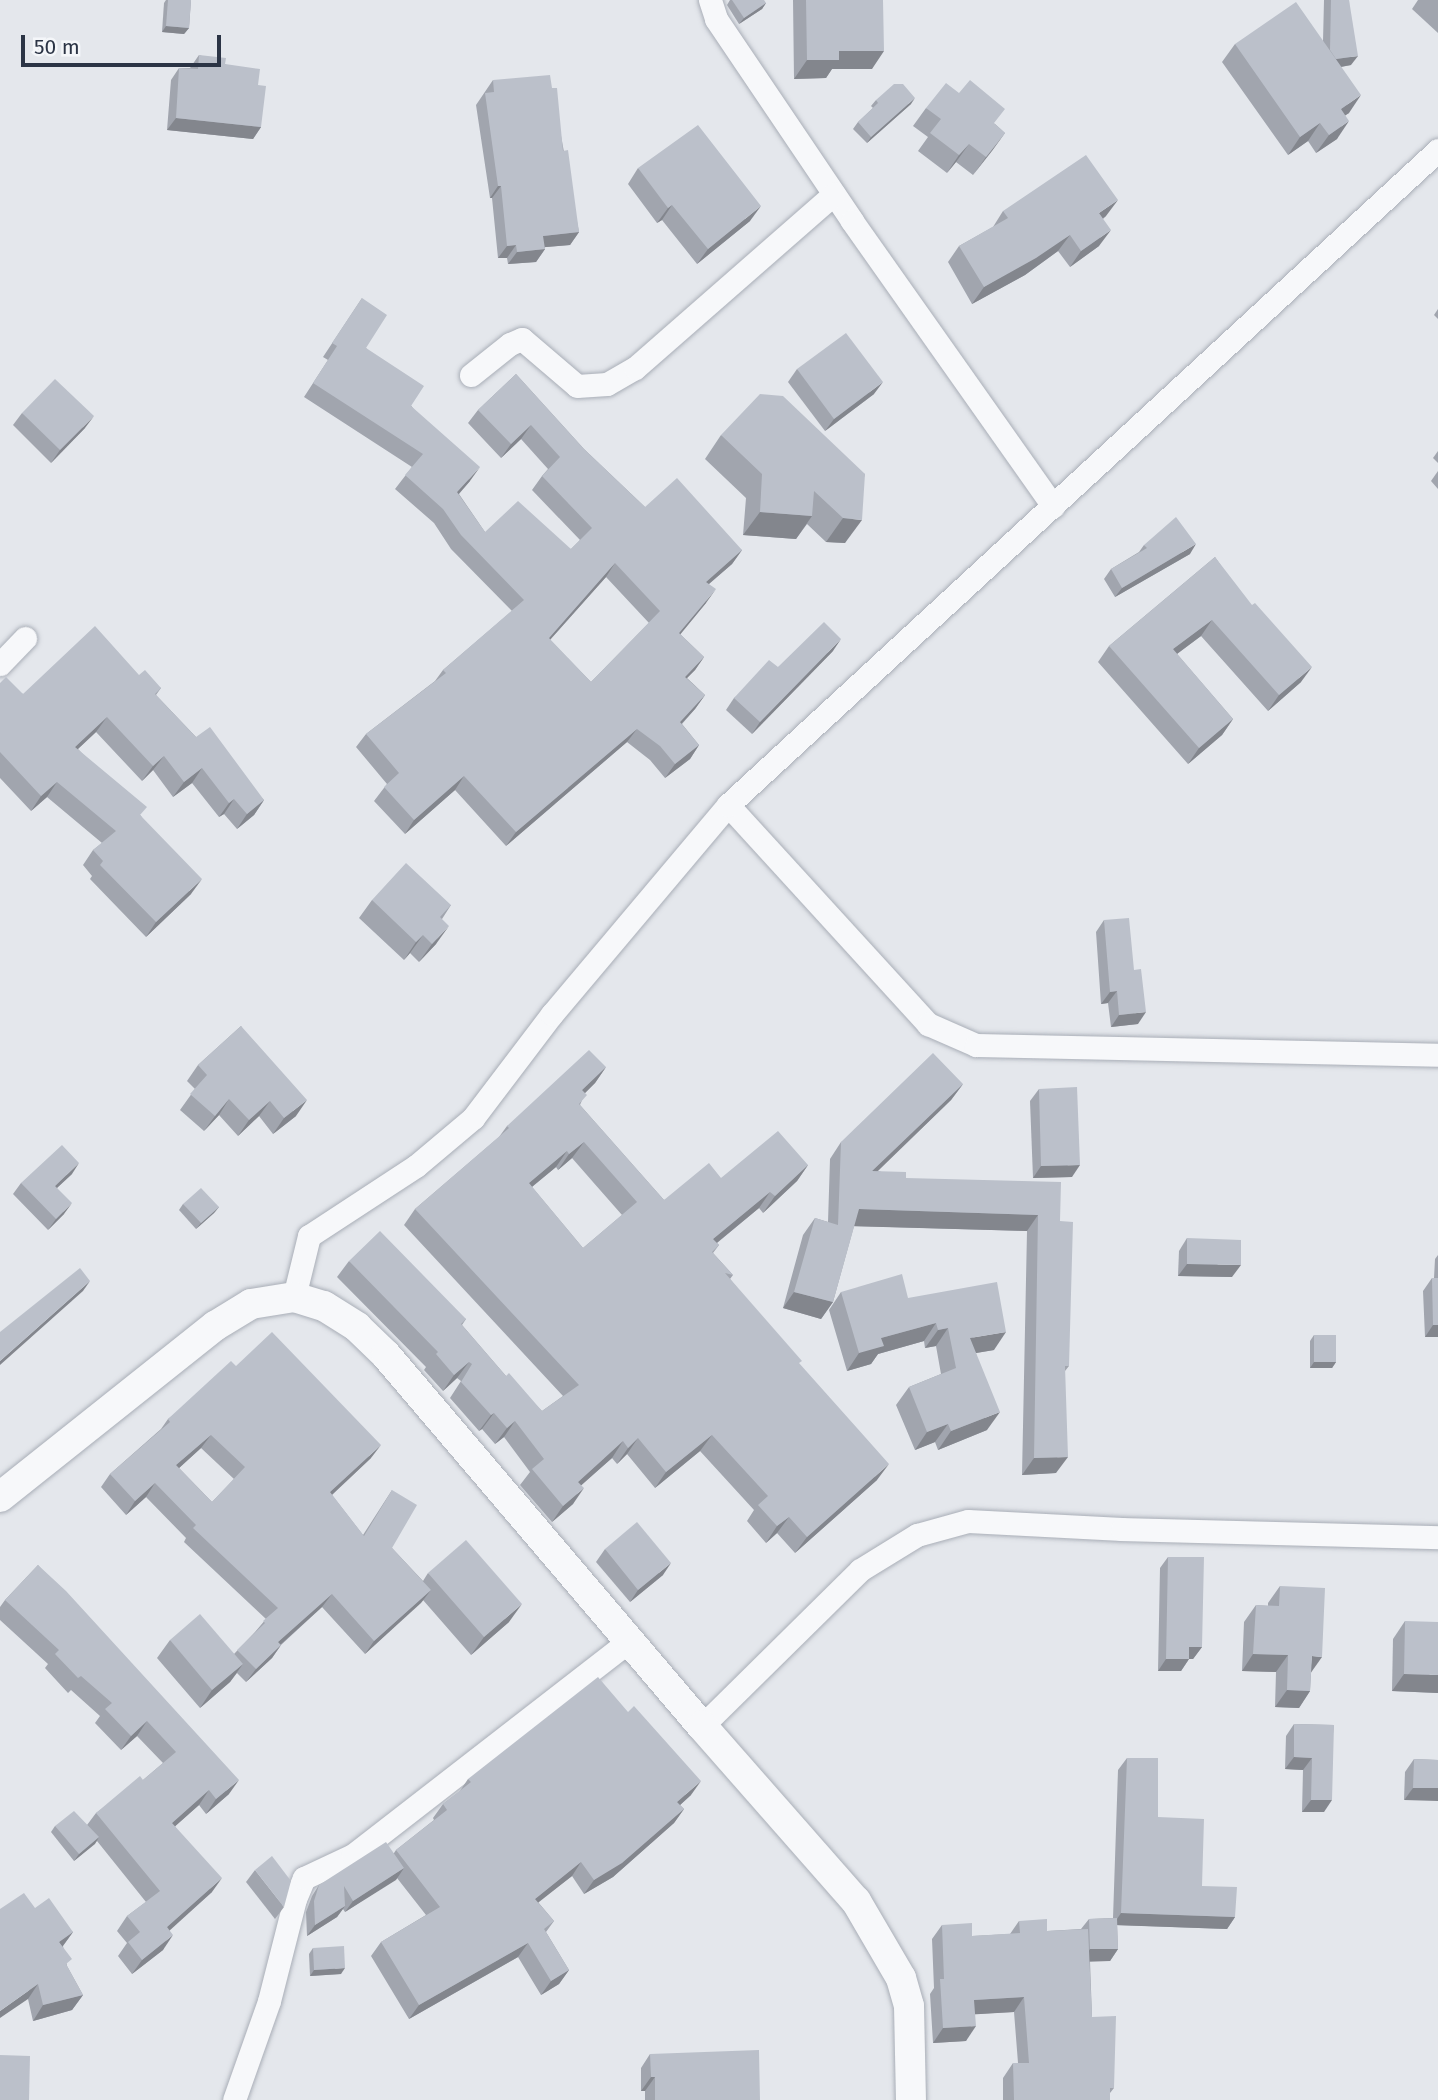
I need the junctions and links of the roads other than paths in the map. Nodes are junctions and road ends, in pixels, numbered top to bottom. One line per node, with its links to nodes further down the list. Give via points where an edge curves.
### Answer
1 (710, 0): 3 (street, via 716,19)
2 (1438, 150): 5 (street)
3 (834, 194): 4 (street, via 635,368 607,384 578,386 522,340); 5 (street)
4 (471, 375)
5 (1053, 506): 8 (street)
6 (25, 638): 7 (street)
7 (0, 663)
8 (728, 805): 9 (street, via 928,1024 976,1045); 10 (street, via 552,1014 474,1118 416,1167 309,1237)
9 (1438, 1055)
10 (294, 1297): 11 (street, via 251,1304 215,1325); 13 (street, via 324,1306 357,1327 386,1355)
11 (0, 1497)
12 (1438, 1537): 14 (street, via 968,1521 916,1535 860,1570)
13 (630, 1640): 14 (street); 15 (street, via 353,1855 304,1878 270,2001)
14 (702, 1726): 16 (street, via 856,1901 883,1944 909,2006)
15 (234, 2100)
16 (911, 2100)

